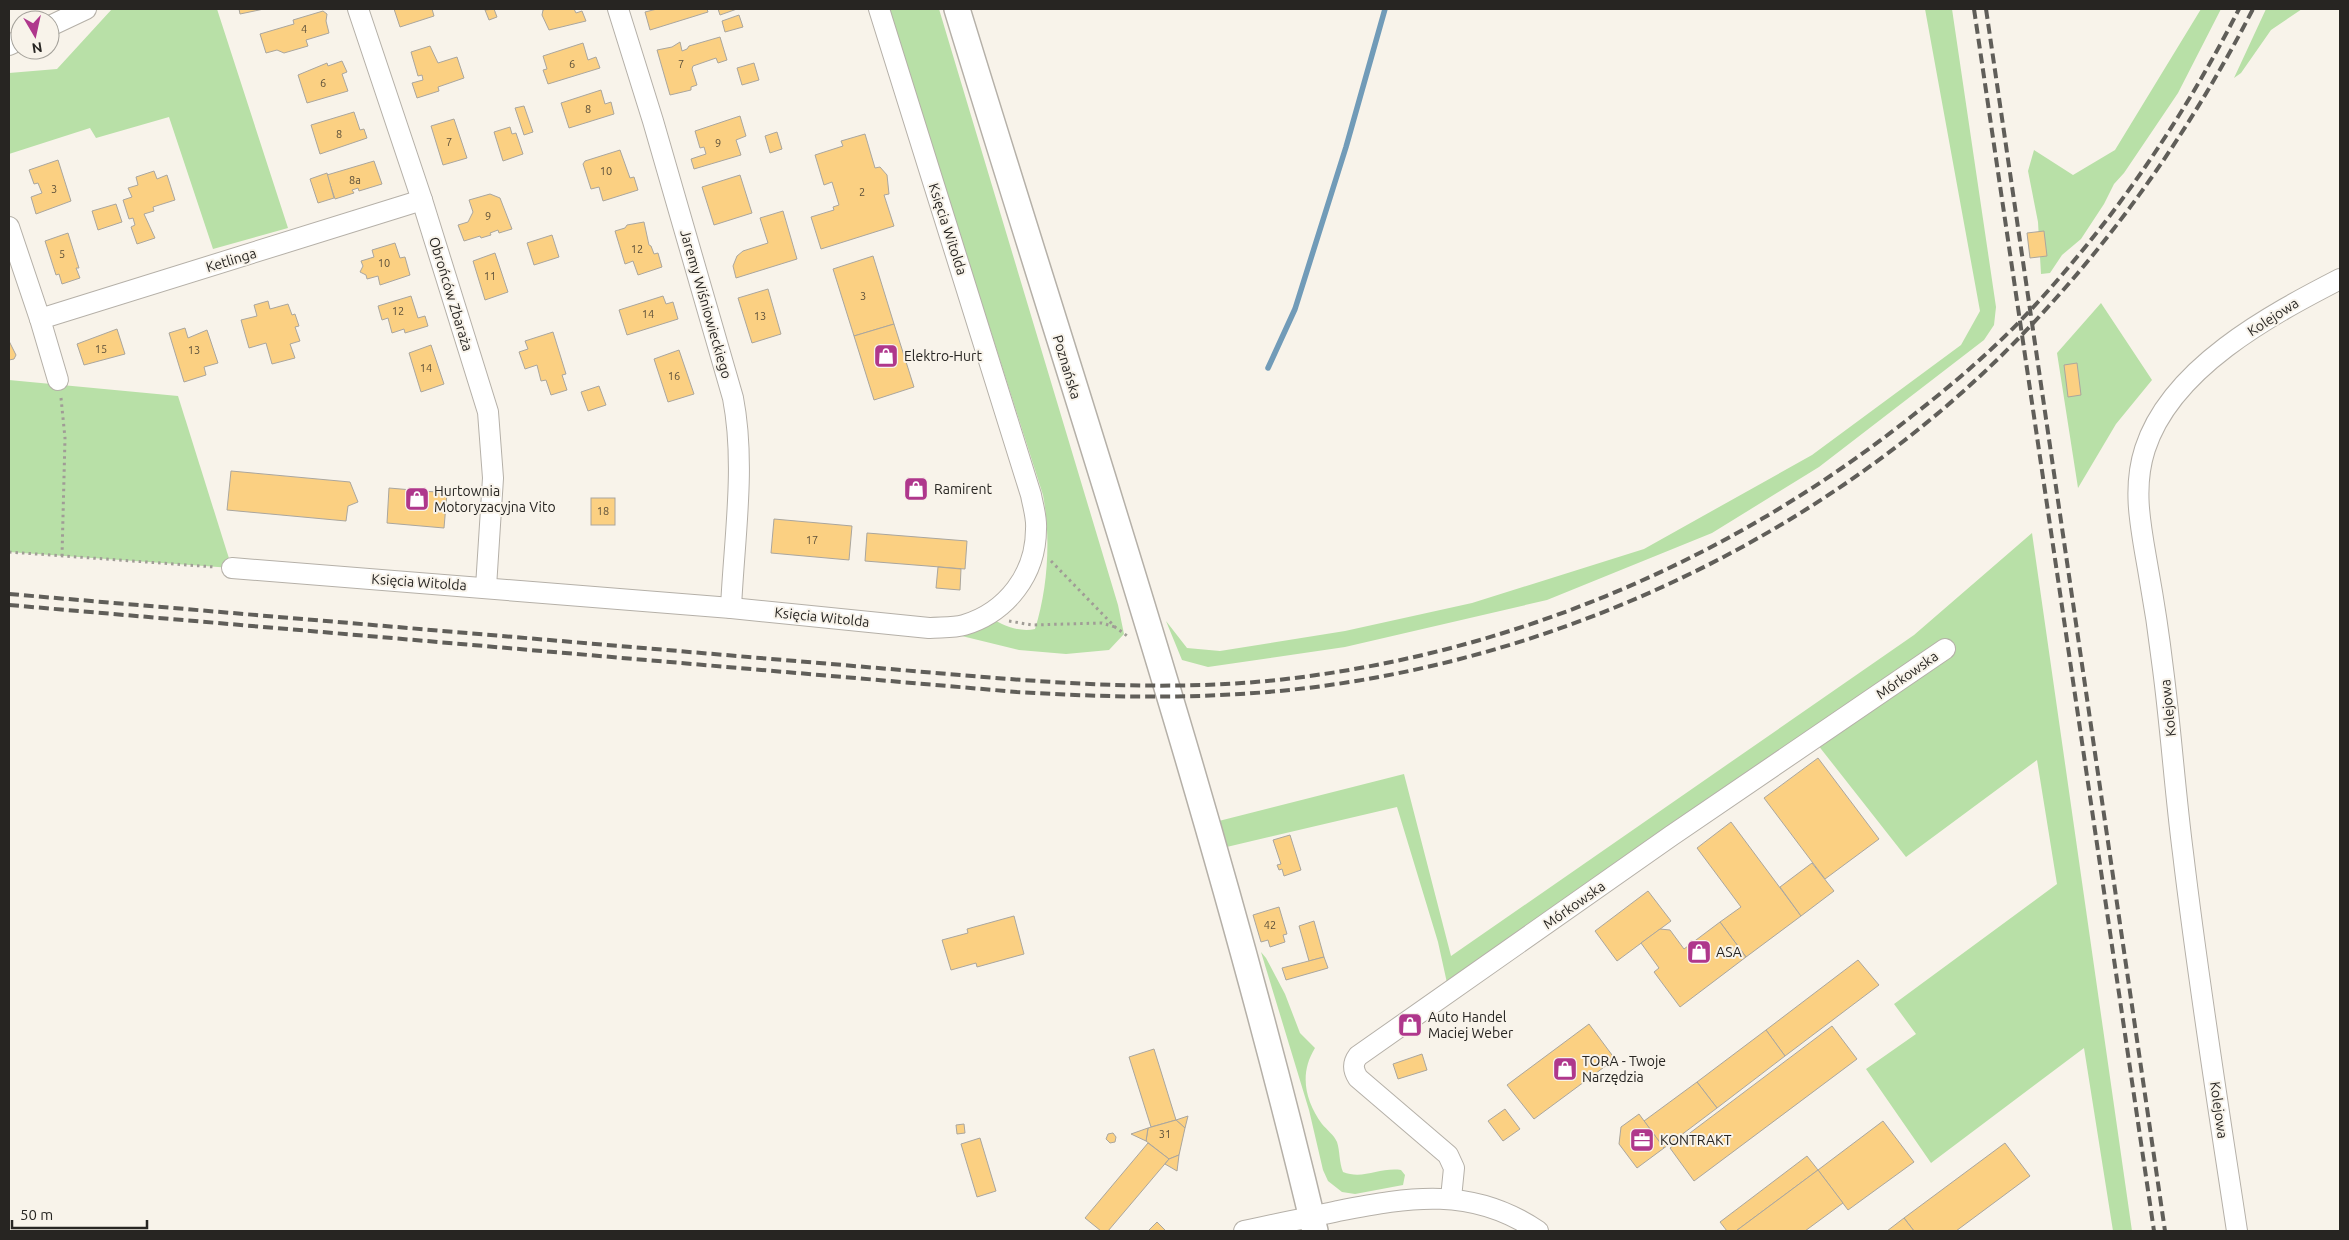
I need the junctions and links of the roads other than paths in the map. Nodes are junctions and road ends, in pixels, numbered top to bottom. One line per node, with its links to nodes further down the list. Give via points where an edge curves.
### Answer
1 (86, 9): 6 (street)
2 (358, 9): 7 (street, Obrońców Zbaraża)
3 (618, 9): 14 (street, Jaremy Wiśniowieckiego, via 737,418 738,466)
4 (879, 9): 14 (street, Księcia Witolda, via 1032,495 1036,528 1032,561 1017,590 993,613 962,626 930,628)
5 (957, 9): 17 (main road, Poznańska, via 1177,724 1266,1036)
6 (60, 21)
7 (422, 200): 10 (street, Ketlinga); 13 (street, Obrońców Zbaraża, via 488,412 493,478)
8 (9, 227): 10 (street)
9 (2340, 279): 20 (street, Kolejowa, via 2279,310 2199,371 2172,399 2156,424 2140,468 2137,501 2160,638 2183,853)
10 (40, 320): 11 (street)
11 (58, 380)
12 (232, 568): 13 (street, Księcia Witolda)
13 (486, 587): 14 (street, Księcia Witolda)
14 (730, 608)
15 (1945, 649): 16 (street, Mórkowska, via 1358,1056 1353,1065 1358,1078 1448,1155 1454,1168)
16 (1451, 1198): 17 (street, via 1388,1202); 19 (street, via 1502,1213)
17 (1313, 1224): 18 (street)
18 (1244, 1231)
19 (1538, 1231)
20 (2237, 1231)

